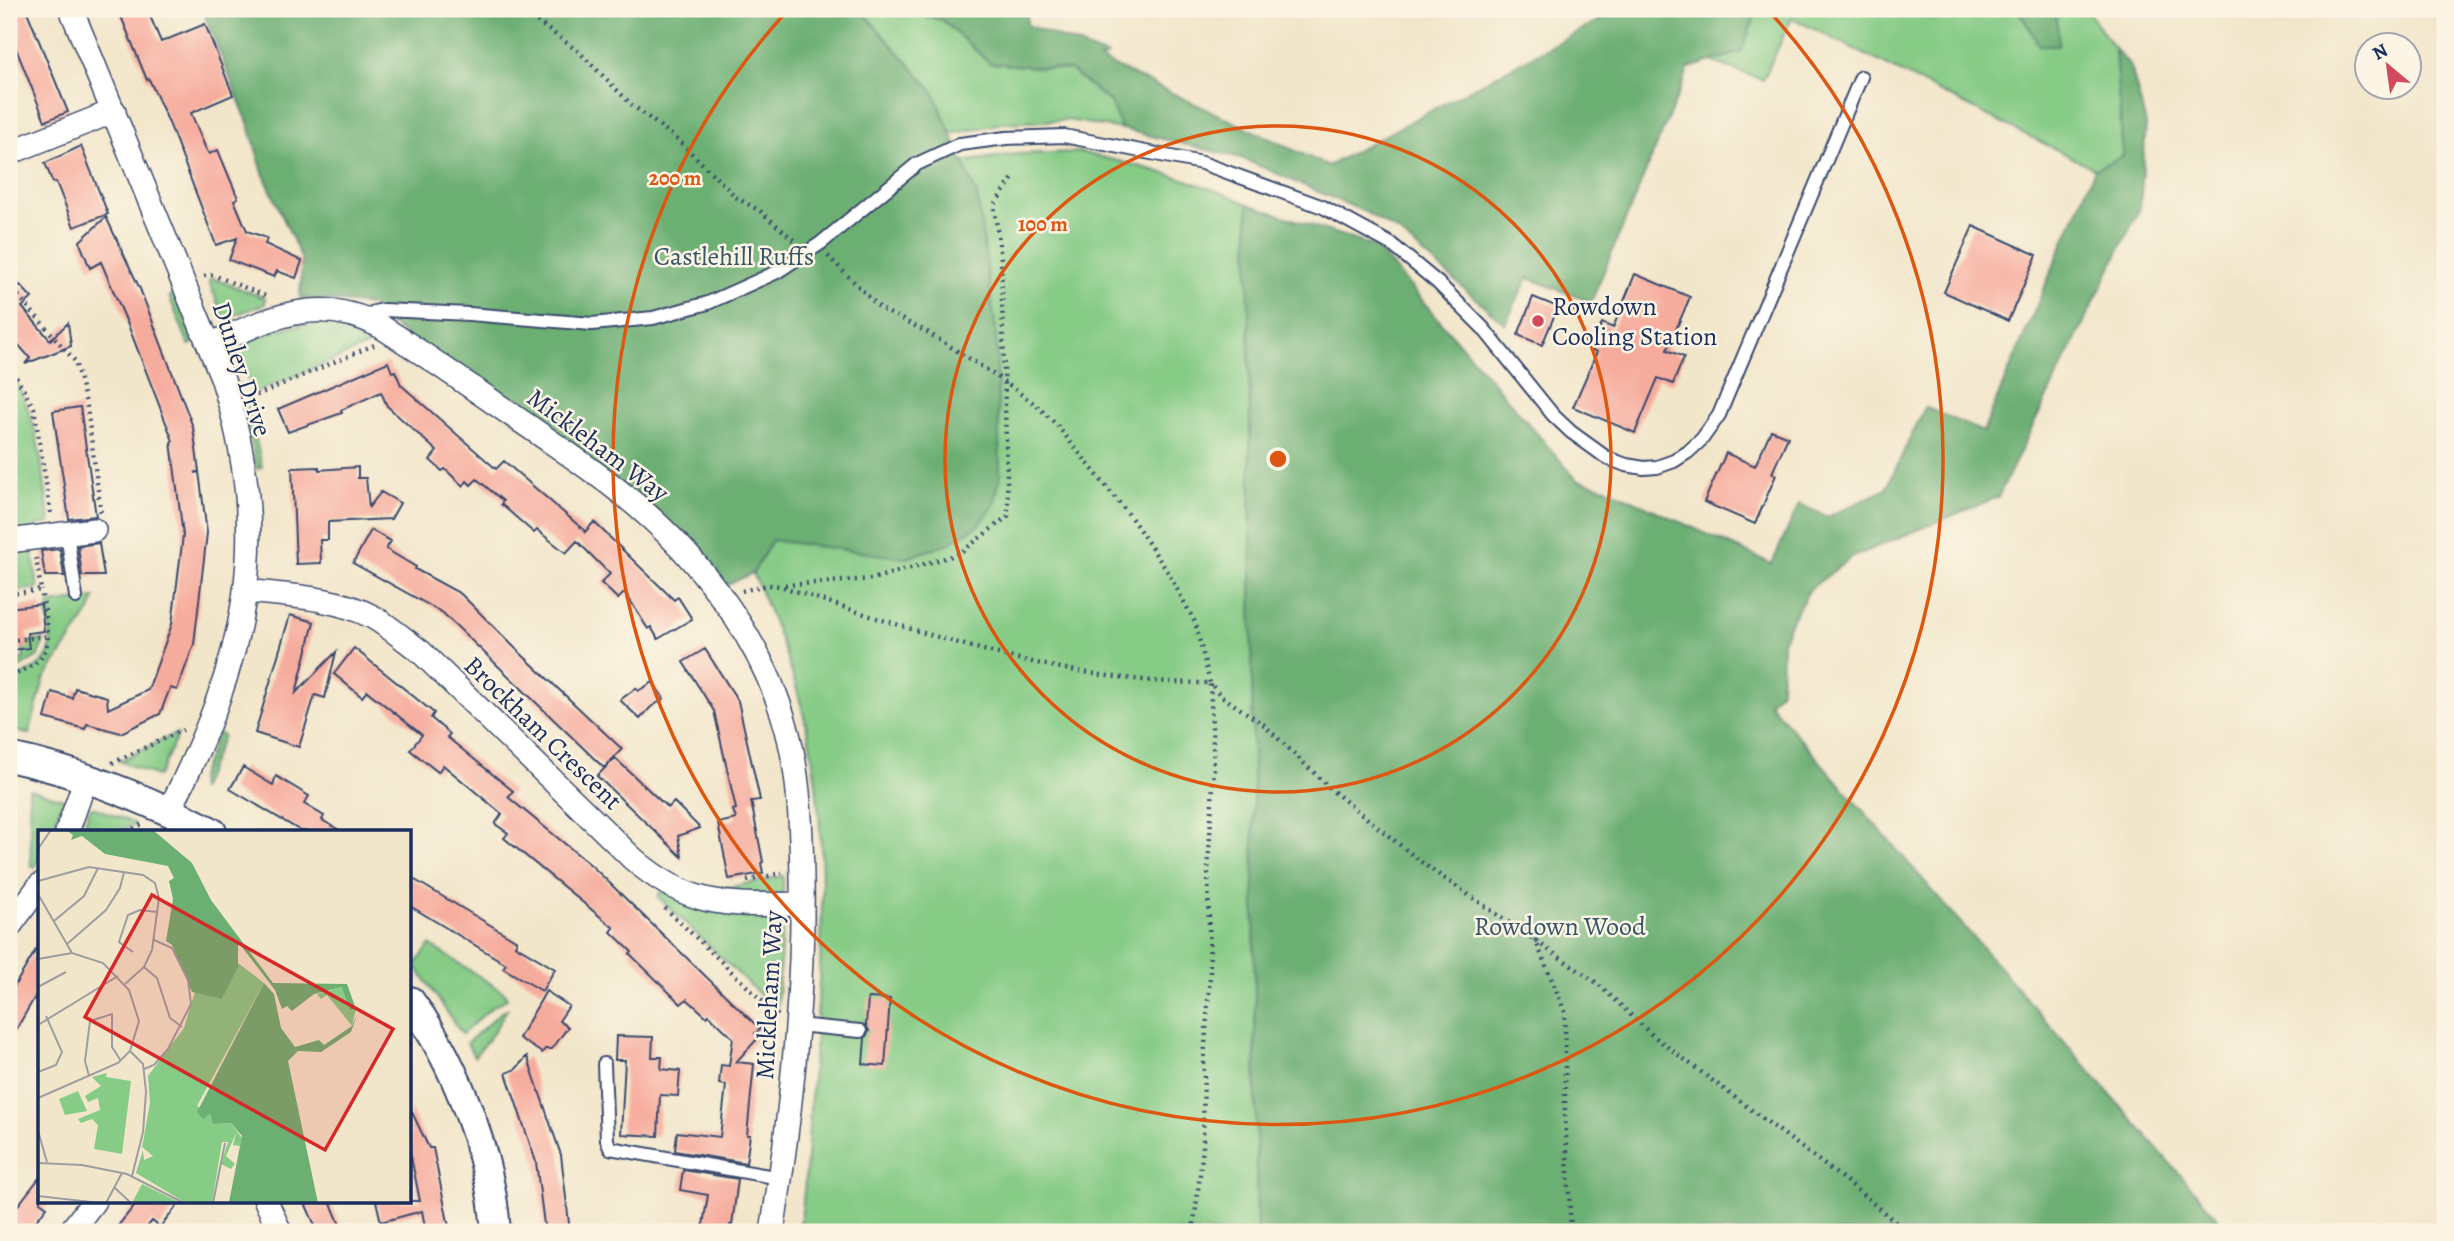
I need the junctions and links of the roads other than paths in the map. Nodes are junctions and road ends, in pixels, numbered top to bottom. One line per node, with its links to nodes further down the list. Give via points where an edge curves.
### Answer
1 (71, 9): 3 (street, Dunley Drive)
2 (1861, 77): 5 (lane, via 1719,415 1688,452 1657,467 1616,462 1571,432 1483,328 1391,244 1323,207 1202,163 1064,136 960,144 917,164 777,272 708,303 653,318 592,324 384,310)
3 (114, 111): 4 (street); 6 (street, Dunley Drive)
4 (9, 153)
5 (365, 318): 6 (street, Mickleham Way, via 321,310 287,313); 18 (street, Mickleham Way, via 607,480 667,534 721,597 764,668 787,730 799,797)
6 (209, 345): 10 (street, Dunley Drive, via 239,441 248,509)
7 (94, 530): 8 (street)
8 (52, 536): 9 (street); 11 (lane)
9 (9, 541)
10 (246, 591): 14 (street, Dunley Drive, via 223,689); 18 (street, Brockham Crescent, via 333,603 364,613 393,630 660,880 712,902)
11 (76, 597)
12 (9, 757): 13 (street)
13 (86, 778): 14 (street); 15 (street)
14 (169, 811): 16 (street)
15 (67, 830)
16 (210, 830)
17 (38, 888): 19 (street)
18 (802, 904): 21 (street, Mickleham Way)
19 (9, 927)
20 (411, 1003): 29 (street, via 438,1045 464,1104 489,1183)
21 (797, 1025): 22 (lane); 24 (street, Mickleham Way)
22 (860, 1031)
23 (604, 1064): 24 (lane, via 610,1148)
24 (780, 1178): 30 (street, Mickleham Way)
25 (93, 1202): 27 (street)
26 (266, 1202): 28 (street)
27 (70, 1232)
28 (280, 1232)
29 (496, 1232)
30 (772, 1232)

